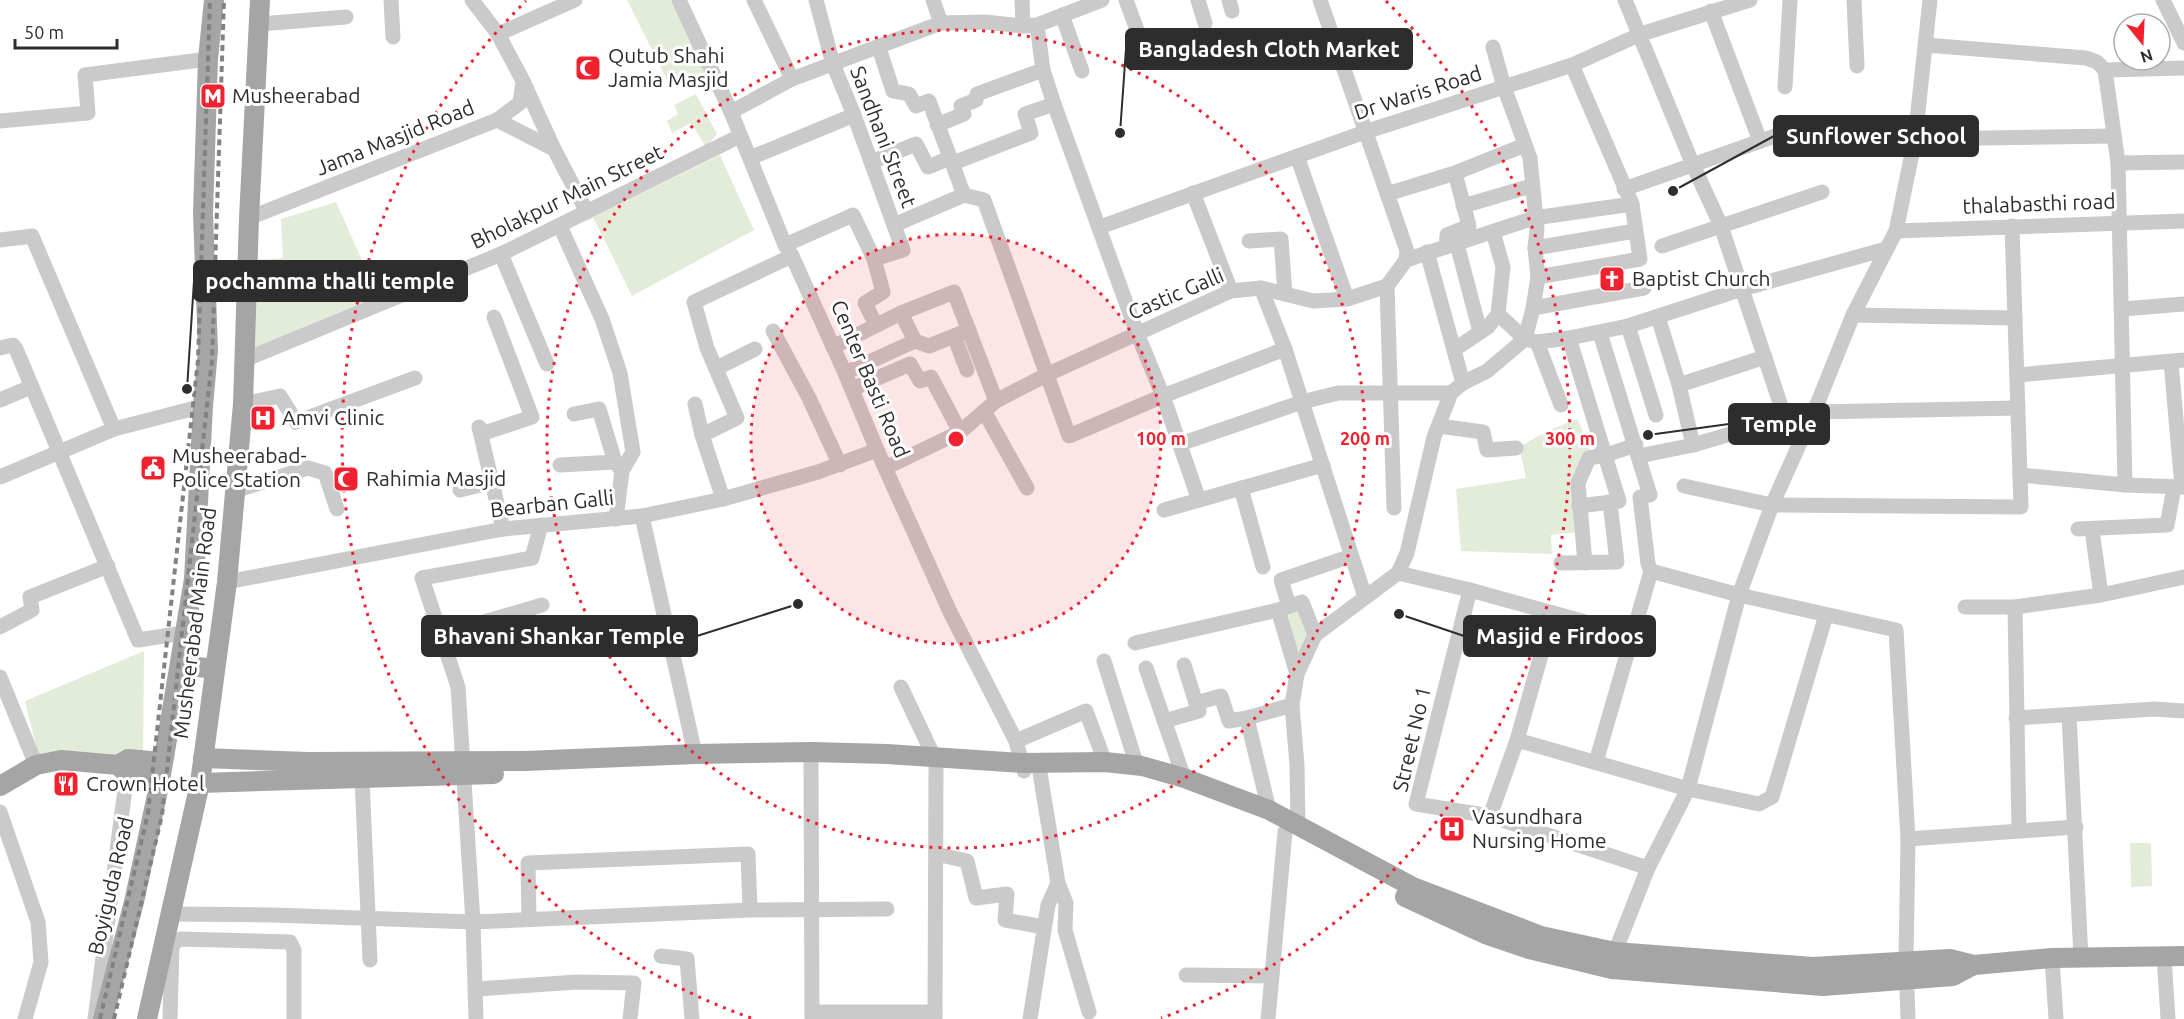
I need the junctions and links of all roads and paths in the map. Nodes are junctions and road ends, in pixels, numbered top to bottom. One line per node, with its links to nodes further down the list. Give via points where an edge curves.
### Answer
1 (214, 0): 36 (main road, Musheerabad Main Road)
2 (261, 0): 26 (main road, Musheerabad Main Road)
3 (391, 0): 30 (street)
4 (472, 0): 28 (street)
5 (575, 0): 28 (street)
6 (679, 0): 49 (street, Center Basti Road)
7 (754, 0): 44 (street)
8 (816, 0): 37 (street, Sandhani Street)
9 (933, 0): 25 (street)
10 (1022, 0): 27 (street)
11 (1102, 0): 22 (street)
12 (1126, 0): 35 (street)
13 (1198, 0): 24 (street)
14 (1320, 0): 54 (street)
15 (1625, 0): 29 (street)
16 (1749, 0): 21 (street, Dr Waris Road)
17 (1790, 0): 47 (street)
18 (1854, 0): 39 (street)
19 (1930, 0): 32 (street)
20 (2163, 0): 31 (street)
21 (1711, 11): 29 (street, Dr Waris Road); 58 (street)
22 (1062, 15): 27 (street); 43 (street)
23 (346, 17): 26 (street)
24 (1204, 22)
25 (941, 23): 27 (street); 34 (street)
26 (260, 24): 78 (main road, Musheerabad Main Road)
27 (1030, 25): 41 (street)
28 (498, 34): 45 (street)
29 (1641, 34): 38 (street, Dr Waris Road); 67 (street)
30 (393, 37)
31 (2184, 43)
32 (1926, 45): 42 (street, via 2086,58); 57 (street)
33 (1493, 47): 46 (street)
34 (879, 48): 37 (street); 53 (street, via 893,91 909,94 916,106 928,101)
35 (1144, 48)
36 (208, 59): 52 (street, via 85,75 88,113); 156 (main road, Musheerabad Main Road, via 203,213 208,350)
37 (833, 64): 44 (street); 50 (street, Sandhani Street)
38 (1572, 65): 46 (street, Dr Waris Road); 70 (street)
39 (1857, 66)
40 (2184, 68): 42 (street)
41 (1043, 70): 48 (street); 53 (street, via 977,94 976,100 961,106 964,114)
42 (2105, 70): 56 (street)
43 (1082, 71)
44 (792, 79): 49 (street)
45 (523, 81): 51 (street, via 520,103); 60 (street)
46 (1504, 87): 54 (street, Dr Waris Road); 59 (street)
47 (1785, 87)
48 (1054, 104): 63 (street, via 1025,114 1031,133); 84 (street)
49 (731, 112): 55 (street, Center Basti Road)
50 (854, 115): 62 (street); 64 (street, Sandhani Street)
51 (497, 120): 60 (street, Jama Masjid Road); 78 (street, Jama Masjid Road)
52 (0, 121)
53 (937, 125): 63 (street)
54 (1365, 132): 61 (street, Dr Waris Road); 73 (street)
55 (740, 136): 62 (street, Center Basti Road); 77 (street, Bholakpur Main Street)
56 (2114, 136): 57 (street); 66 (street)
57 (1915, 139): 58 (street, via 1795,129); 88 (street)
58 (1760, 141): 67 (street)
59 (1525, 145): 68 (street); 69 (street, via 1530,158)
60 (554, 149): 77 (street)
61 (1298, 156): 72 (street, Dr Waris Road); 108 (street)
62 (750, 158): 96 (street, Center Basti Road)
63 (952, 160): 64 (street, via 928,167 916,144); 74 (street)
64 (871, 162): 82 (street, Sandhani Street)
65 (2184, 162): 66 (street)
66 (2118, 163): 81 (street)
67 (1693, 165): 70 (street); 85 (street)
68 (1455, 173): 73 (street); 76 (street)
69 (1531, 186): 76 (street); 79 (street)
70 (1624, 189): 75 (street)
71 (1822, 192): 85 (street)
72 (1193, 194): 84 (street, Dr Waris Road); 106 (street)
73 (1387, 194): 100 (street, via 1407,251)
74 (964, 195): 82 (street); 141 (street, via 984,200)
75 (1632, 204): 79 (street); 87 (street)
76 (1463, 206): 92 (street, via 1469,226 1448,235)
77 (587, 212): 83 (street, Bholakpur Main Street)
78 (249, 218): 134 (main road, Musheerabad Main Road)
79 (1534, 218): 89 (street); 94 (street)
80 (2184, 221): 81 (street, thalabasthi road)
81 (2119, 222): 86 (street, thalabasthi road); 111 (street)
82 (894, 225): 99 (street, Sandhani Street, via 903,250)
83 (560, 226): 98 (street, Bholakpur Main Street); 179 (street, via 602,319 620,373 633,452)
84 (1100, 226): 123 (street)
85 (1721, 226): 93 (street); 105 (street)
86 (2012, 226): 88 (street, thalabasthi road); 117 (street)
87 (1635, 231): 94 (street); 101 (street, via 1640,260)
88 (1896, 231): 95 (street)
89 (1492, 232): 92 (street); 113 (street, via 1503,267)
90 (0, 240): 165 (street, via 32,236)
91 (1249, 241): 107 (street, via 1281,238)
92 (1451, 245): 97 (street); 121 (street)
93 (1662, 246)
94 (1535, 248): 101 (street)
95 (1886, 249): 105 (street); 114 (street)
96 (788, 251): 99 (street, via 853,214); 128 (street, Center Basti Road); 138 (street, via 694,302)
97 (1427, 252): 100 (street); 132 (street)
98 (501, 254): 134 (street, Bholakpur Main Street); 136 (street)
99 (874, 259): 118 (street, via 883,292 865,303)
100 (1406, 260): 102 (street)
101 (1538, 277): 110 (street)
102 (1387, 286): 108 (street, Castic Galli); 148 (street)
103 (1261, 288): 106 (street, Castic Galli); 107 (street, Castic Galli); 131 (street)
104 (1644, 288): 110 (street)
105 (1742, 289): 116 (street); 133 (street)
106 (1231, 291): 123 (street, Castic Galli)
107 (1285, 294): 108 (street, Castic Galli, via 1313,301)
108 (1347, 299)
109 (2184, 304): 111 (street)
110 (1533, 308): 127 (street)
111 (2123, 309): 137 (street)
112 (901, 314): 118 (street); 122 (street, via 954,292); 126 (street)
113 (1498, 314): 121 (street); 127 (street)
114 (1853, 315): 117 (street); 159 (street)
115 (494, 317): 183 (street, via 532,417 480,430)
116 (1658, 317): 119 (street); 145 (street)
117 (2015, 318): 142 (street)
118 (876, 326): 128 (street)
119 (1628, 326): 124 (street); 161 (street)
120 (772, 331): 177 (street)
121 (1480, 332): 132 (street)
122 (962, 333): 126 (street, via 929,346); 139 (street); 157 (street)
123 (1137, 333): 141 (street, Castic Galli); 150 (street)
124 (1600, 333): 125 (street); 173 (street)
125 (1569, 338): 127 (street); 175 (street)
126 (915, 341): 140 (street)
127 (1531, 341): 144 (street); 155 (street)
128 (833, 347): 140 (street, Center Basti Road)
129 (0, 348): 146 (street, via 13,345)
130 (755, 349): 138 (street)
131 (1285, 349): 150 (street); 152 (street)
132 (1455, 350): 144 (street)
133 (1765, 357): 145 (street); 162 (street)
134 (244, 360): 153 (main road, Musheerabad Main Road)
135 (2177, 361): 137 (street); 163 (street)
136 (547, 364)
137 (2124, 365): 142 (street); 184 (street)
138 (717, 368): 167 (street, via 737,418)
139 (967, 370)
140 (846, 373): 147 (street, Center Basti Road)
141 (1046, 375): 150 (street, via 1069,436); 157 (street, Castic Galli)
142 (2017, 375): 158 (street)
143 (416, 378): 153 (street, via 296,422 280,396)
144 (1463, 383): 149 (street)
145 (1679, 384): 170 (street)
146 (31, 387): 151 (street); 174 (street)
147 (852, 389): 166 (street, via 909,364 920,381 931,377); 172 (street, Center Basti Road)
148 (1391, 393): 149 (street); 152 (street, via 1338,393); 197 (street)
149 (1450, 393): 164 (street)
150 (1163, 396): 169 (street)
151 (0, 400)
152 (1302, 402): 169 (street); 178 (street)
153 (243, 404): 190 (main road, Musheerabad Main Road)
154 (695, 404): 167 (street)
155 (1561, 405)
156 (203, 406): 165 (street); 193 (main road, Musheerabad Main Road)
157 (990, 406): 166 (street, Castic Galli); 186 (street)
158 (2018, 408): 159 (street); 181 (street)
159 (1814, 412): 168 (street)
160 (574, 414): 179 (street, via 599,409)
161 (1656, 415)
162 (1785, 418): 168 (street); 170 (street)
163 (2181, 424): 188 (street)
164 (1439, 426): 171 (street, via 1483,432 1487,450); 212 (street, via 1407,553)
165 (114, 429): 174 (street)
166 (960, 432): 180 (street, Castic Galli)
167 (702, 435): 191 (street)
168 (1799, 441): 195 (street)
169 (1180, 444): 192 (street)
170 (1693, 445): 173 (street)
171 (1516, 448)
172 (877, 450): 177 (street, Bearban Galli); 180 (street, Center Basti Road)
173 (1638, 450): 175 (street); 211 (street, via 1650,495 1640,497)
174 (59, 453): 182 (street); 209 (street)
175 (1606, 455): 194 (street, via 1619,501); 196 (street, via 1589,458 1578,483)
176 (560, 465): 179 (street)
177 (840, 465): 191 (street, Bearban Galli)
178 (1323, 465): 187 (street); 206 (street)
179 (618, 467): 201 (street)
180 (885, 468): 247 (street, Center Basti Road, via 950,612)
181 (2020, 475): 184 (street); 195 (street, via 2021,507)
182 (0, 477)
183 (492, 482): 189 (street); 203 (street)
184 (2125, 485): 188 (street)
185 (1684, 486): 195 (street)
186 (1027, 488)
187 (1241, 488): 192 (street); 210 (street)
188 (2180, 488): 217 (street, via 2167,525 2085,529)
189 (460, 490)
190 (234, 497): 193 (main road); 198 (street, via 308,468 325,473); 205 (main road, Musheerabad Main Road)
191 (723, 499): 200 (street, Bearban Galli)
192 (1199, 500): 199 (street)
193 (199, 501): 204 (main road, Musheerabad Main Road)
194 (1610, 503): 196 (street); 208 (street, via 1617,562)
195 (1772, 505): 216 (street)
196 (1579, 506): 208 (street)
197 (1394, 508)
198 (338, 509)
199 (1164, 510)
200 (642, 516): 201 (street, Bearban Galli); 248 (street)
201 (616, 519): 202 (street, Bearban Galli)
202 (541, 525): 203 (street, Bearban Galli); 227 (street, via 532,558 422,578)
203 (503, 529): 214 (street, Bearban Galli)
204 (198, 531): 205 (main road); 226 (main road, Musheerabad Main Road)
205 (231, 534): 214 (main road, Musheerabad Main Road)
206 (1351, 556): 218 (street); 222 (street, via 1281,580)
207 (1561, 563): 208 (street)
208 (1584, 563)
209 (108, 566): 225 (street, via 30,597 32,610); 226 (street, via 138,640)
210 (1263, 567)
211 (1651, 571): 216 (street); 229 (street)
212 (1398, 573): 215 (street); 218 (street)
213 (2184, 577): 217 (street)
214 (227, 582): 235 (main road, Musheerabad Main Road)
215 (1470, 591): 223 (street); 267 (street, Street No 1, via 1416,804)
216 (1739, 595): 224 (street); 264 (street)
217 (2101, 595): 221 (street)
218 (1365, 597): 228 (street)
219 (542, 605): 227 (street)
220 (1965, 607): 221 (street)
221 (2015, 607): 244 (street)
222 (1283, 608): 228 (street, via 1302,602); 230 (street); 236 (street)
223 (1552, 613): 229 (street); 246 (street)
224 (1826, 615): 264 (street, via 1772,797 1759,804); 271 (street, via 1896,630)
225 (0, 627)
226 (184, 633): 232 (main road, Musheerabad Main Road)
227 (441, 634): 256 (street, via 458,687)
228 (1315, 635): 236 (street)
229 (1633, 635): 251 (street)
230 (1136, 643)
231 (1104, 661): 255 (street)
232 (180, 664): 235 (main road); 259 (main road, Musheerabad Main Road)
233 (1184, 665): 239 (street)
234 (1146, 668): 245 (street)
235 (215, 669): 249 (main road, Musheerabad Main Road)
236 (1297, 674): 240 (street)
237 (0, 677): 254 (street)
238 (902, 687): 252 (street)
239 (1196, 703): 243 (street, via 1221,696 1229,721); 245 (street, via 1199,711)
240 (1292, 705): 243 (street); 269 (street, via 1297,765)
241 (2184, 711): 242 (street)
242 (2069, 714): 244 (street); 268 (street)
243 (1247, 718): 265 (street)
244 (2016, 718): 270 (street)
245 (1164, 722): 261 (street)
246 (1517, 740): 251 (street); 267 (street)
247 (1016, 741): 250 (street, via 1086,711); 257 (street, Center Basti Road)
248 (695, 754): 252 (main road, via 811,752); 256 (main road)
249 (203, 758): 256 (main road); 262 (main road, Musheerabad Main Road)
250 (1105, 762): 255 (main road); 257 (main road)
251 (1596, 762): 264 (street)
252 (935, 763): 253 (main road); 257 (main road); 272 (street)
253 (811, 764): 256 (main road); 277 (street)
254 (36, 765): 258 (main road, via 61,760); 263 (main road)
255 (1137, 766): 261 (main road)
256 (463, 768): 260 (main road); 281 (street)
257 (1029, 769): 269 (main road, via 1140,778 1183,788); 274 (street, Center Basti Road)
258 (122, 770): 259 (main road); 299 (street)
259 (161, 772): 300 (main road, Boyiguda Road, via 134,902)
260 (362, 778): 262 (main road); 279 (street)
261 (1184, 778): 265 (main road)
262 (200, 783): 278 (main road)
263 (0, 786)
264 (1688, 789): 273 (street)
265 (1269, 810): 269 (main road)
266 (0, 812): 298 (street, via 38,922 41,962)
267 (1490, 816): 273 (street, Street No 1)
268 (2076, 827): 270 (street); 287 (street)
269 (1292, 829): 289 (main road, via 1321,854 1485,934 1529,949); 292 (street)
270 (2019, 830): 271 (street)
271 (1908, 839): 290 (street)
272 (936, 854): 282 (street, via 967,861 976,898 1007,894 1005,920); 297 (street)
273 (1648, 868): 289 (street)
274 (1058, 883): 282 (street); 295 (street, Center Basti Road, via 1066,903 1065,930)
275 (887, 909): 277 (street)
276 (750, 910): 277 (street); 280 (street); 280 (street, via 748,854 736,854 528,863)
277 (812, 911): 296 (street)
278 (172, 914): 279 (street); 294 (main road)
279 (368, 919): 281 (street); 288 (street)
280 (529, 919): 281 (street)
281 (472, 922): 293 (street)
282 (1044, 927): 305 (street)
283 (661, 956): 304 (street, via 687,959)
284 (2164, 956): 285 (main road); 287 (main road); 309 (street)
285 (2184, 956)
286 (2052, 958): 287 (main road); 290 (main road, via 1974,965 1953,976); 308 (street)
287 (2081, 958)
288 (370, 960)
289 (1614, 960): 290 (main road, via 1812,985)
290 (1907, 971): 307 (street)
291 (1186, 975): 292 (street)
292 (1272, 976): 306 (street)
293 (476, 989): 302 (street); 303 (street, via 577,982 634,984)
294 (160, 1011): 301 (street, via 175,941 281,941 290,942 294,950)
295 (1089, 1012)
296 (812, 1016): 297 (street)
297 (935, 1016)
298 (25, 1019)
299 (95, 1019)
300 (103, 1019)
301 (294, 1019)
302 (476, 1019)
303 (630, 1019)
304 (692, 1019)
305 (1030, 1019)
306 (1268, 1019)
307 (1908, 1019)
308 (2056, 1019)
309 (2168, 1019)

